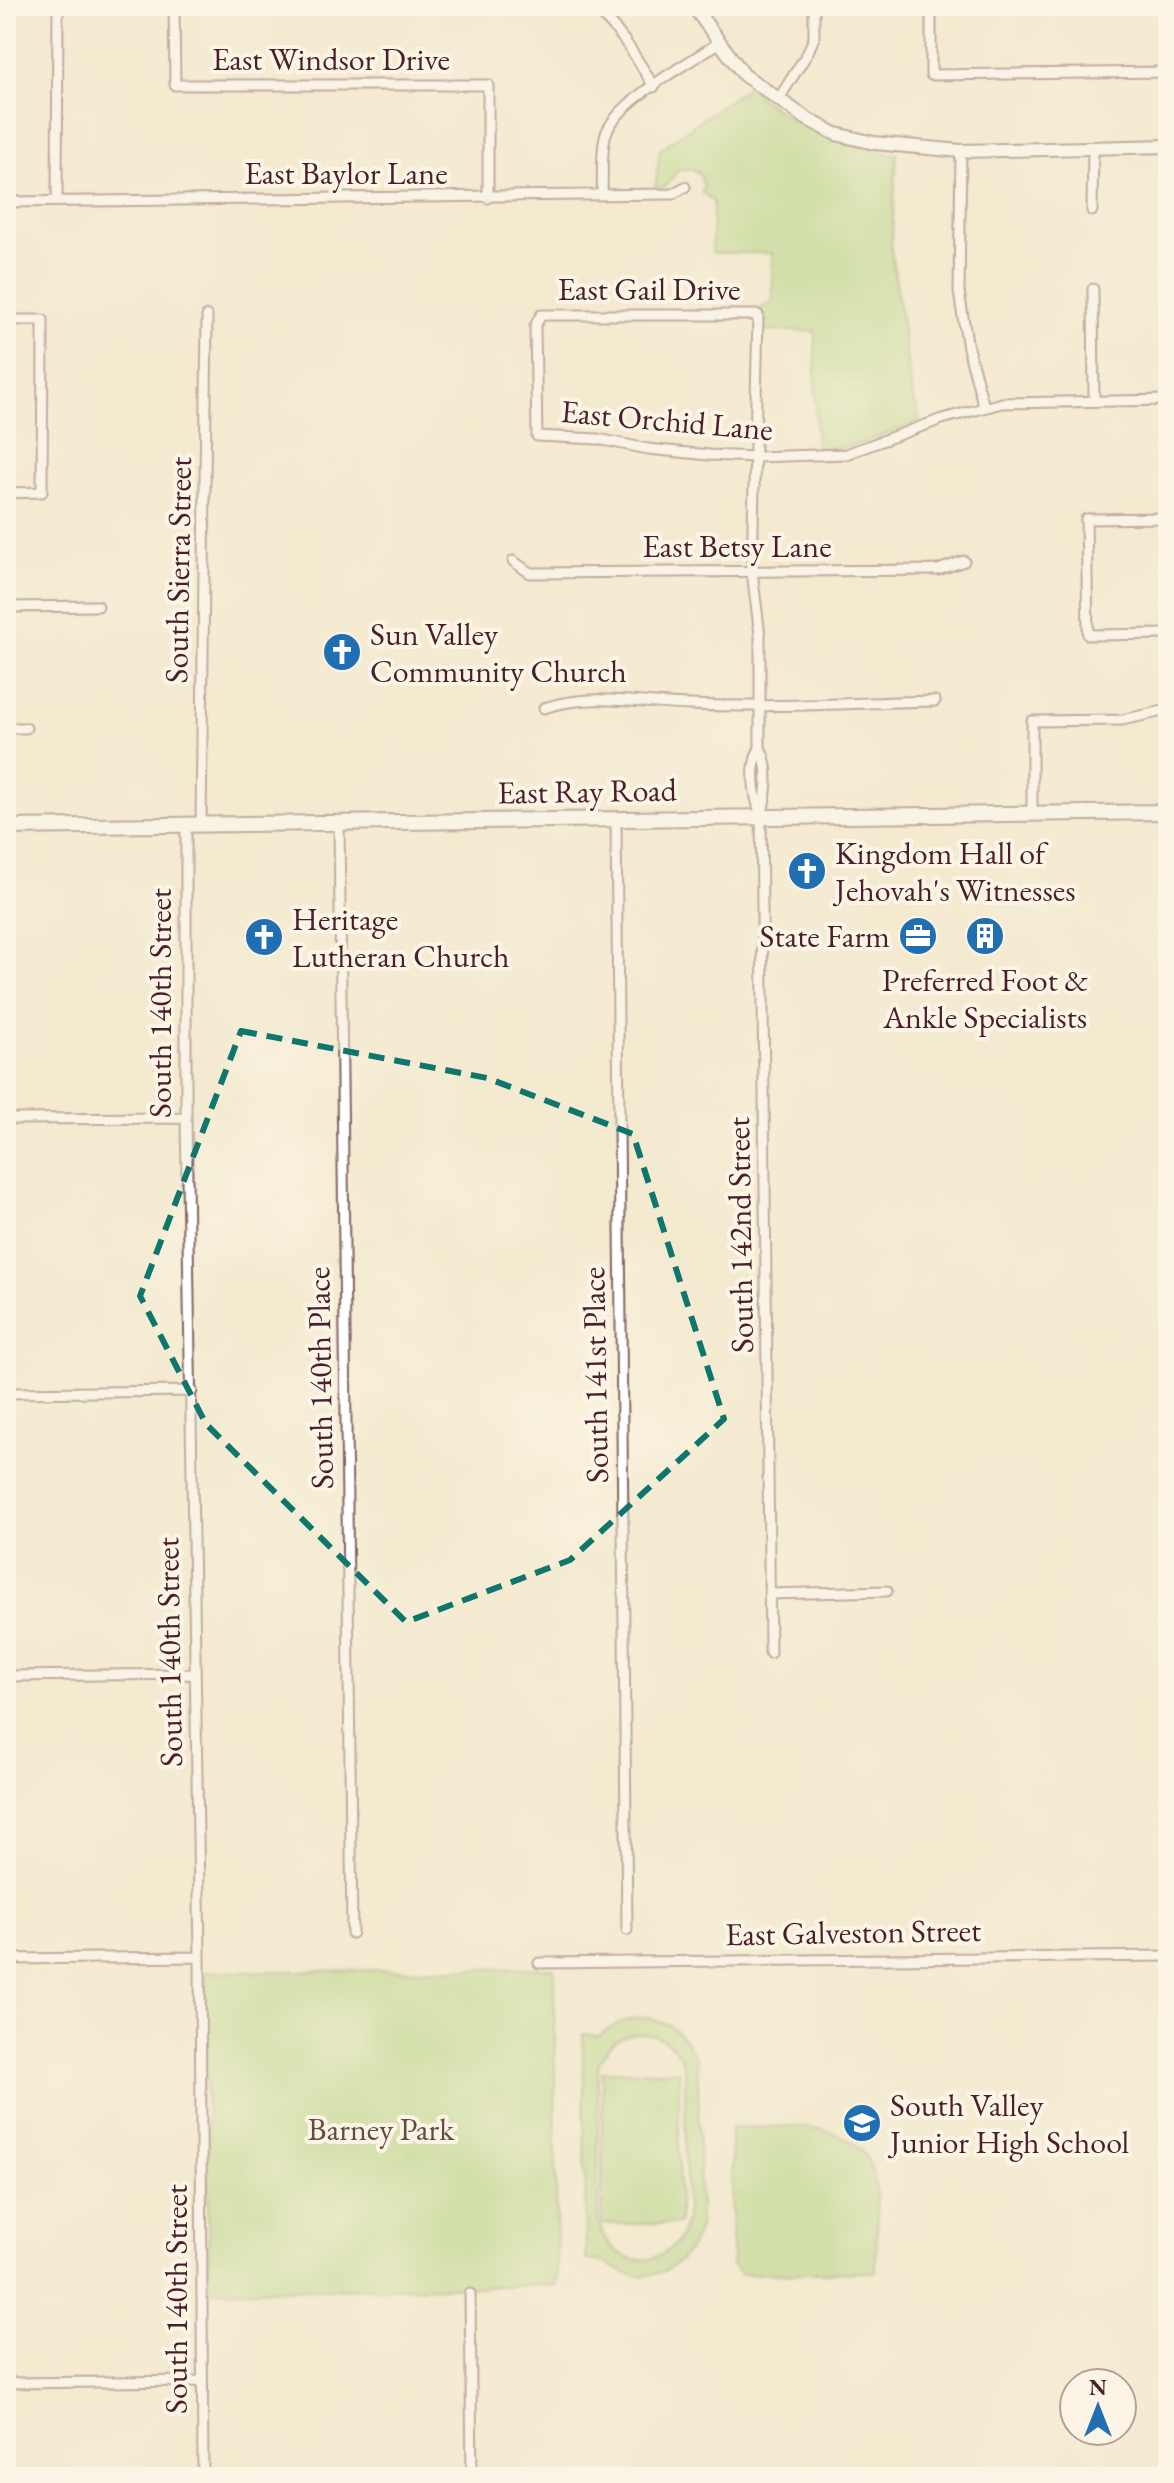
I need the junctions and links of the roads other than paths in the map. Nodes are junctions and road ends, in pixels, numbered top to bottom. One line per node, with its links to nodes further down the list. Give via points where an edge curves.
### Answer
1 (58, 6): 17 (street)
2 (174, 6): 16 (street, East Windsor Drive, via 175,85 488,85)
3 (591, 6): 9 (street, via 626,41)
4 (693, 6): 7 (street)
5 (814, 6): 10 (street, via 814,38)
6 (931, 6): 8 (street, via 931,75)
7 (720, 42): 9 (street); 10 (street, via 744,75)
8 (1168, 72)
9 (654, 87): 15 (street, via 611,120)
10 (778, 100): 13 (street, via 836,134)
11 (1168, 146): 12 (street)
12 (1093, 147): 13 (street); 19 (street)
13 (961, 151): 26 (street, via 959,292)
14 (685, 187): 15 (street, East Baylor Lane, via 672,194)
15 (602, 194): 16 (street, East Baylor Lane)
16 (488, 198): 17 (street, East Baylor Lane)
17 (57, 201): 18 (street, East Baylor Lane)
18 (6, 202)
19 (1092, 211)
20 (1093, 289): 25 (street)
21 (758, 315): 27 (street, East Gail Drive, via 541,315 535,326); 28 (street, South 142nd Street)
22 (207, 316): 48 (street, South Sierra Street)
23 (6, 320): 29 (street, via 43,320 42,492)
24 (1168, 400): 25 (street, East Orchid Lane)
25 (1094, 401): 26 (street, East Orchid Lane)
26 (984, 407): 28 (street, East Orchid Lane, via 846,454)
27 (537, 436): 28 (street, East Orchid Lane)
28 (755, 457): 33 (street, South 142nd Street)
29 (6, 493)
30 (1168, 518): 36 (street, via 1086,519 1088,635)
31 (513, 561): 33 (street, East Betsy Lane, via 530,573)
32 (964, 561): 33 (street, East Betsy Lane, via 938,570)
33 (752, 572): 38 (street, South 142nd Street)
34 (98, 606): 35 (street)
35 (6, 607)
36 (1168, 634)
37 (935, 701): 38 (street)
38 (761, 705): 39 (street, via 614,699 565,701); 45 (street, South 142nd Street, via 755,757)
39 (544, 708)
40 (1168, 710): 44 (street, via 1122,720 1032,721)
41 (6, 728): 42 (street)
42 (26, 728)
43 (1168, 812): 44 (main road, East Ray Road)
44 (1032, 813): 45 (main road, East Ray Road)
45 (761, 815): 46 (main road, East Ray Road); 55 (street, South 142nd Street)
46 (616, 820): 47 (main road, East Ray Road); 59 (street, South 141st Place)
47 (339, 823): 48 (main road, East Ray Road); 60 (street, South 140th Place)
48 (193, 825): 49 (main road, East Ray Road); 50 (street, South 140th Street)
49 (6, 827)
50 (186, 1118): 51 (street); 52 (street, South 140th Street)
51 (6, 1119)
52 (192, 1391): 53 (street); 57 (street, South 140th Street)
53 (6, 1393)
54 (887, 1591): 55 (street)
55 (770, 1594): 56 (street, South 142nd Street)
56 (770, 1653)
57 (195, 1674): 58 (street); 62 (street, South 140th Street)
58 (6, 1676)
59 (627, 1930)
60 (352, 1933)
61 (1168, 1956): 64 (street, East Galveston Street)
62 (200, 1957): 63 (street); 66 (street, South 140th Street)
63 (6, 1959)
64 (539, 1963)
65 (470, 2294): 69 (street)
66 (202, 2381): 67 (street); 68 (street, South 140th Street)
67 (6, 2383)
68 (203, 2477)
69 (472, 2477)

